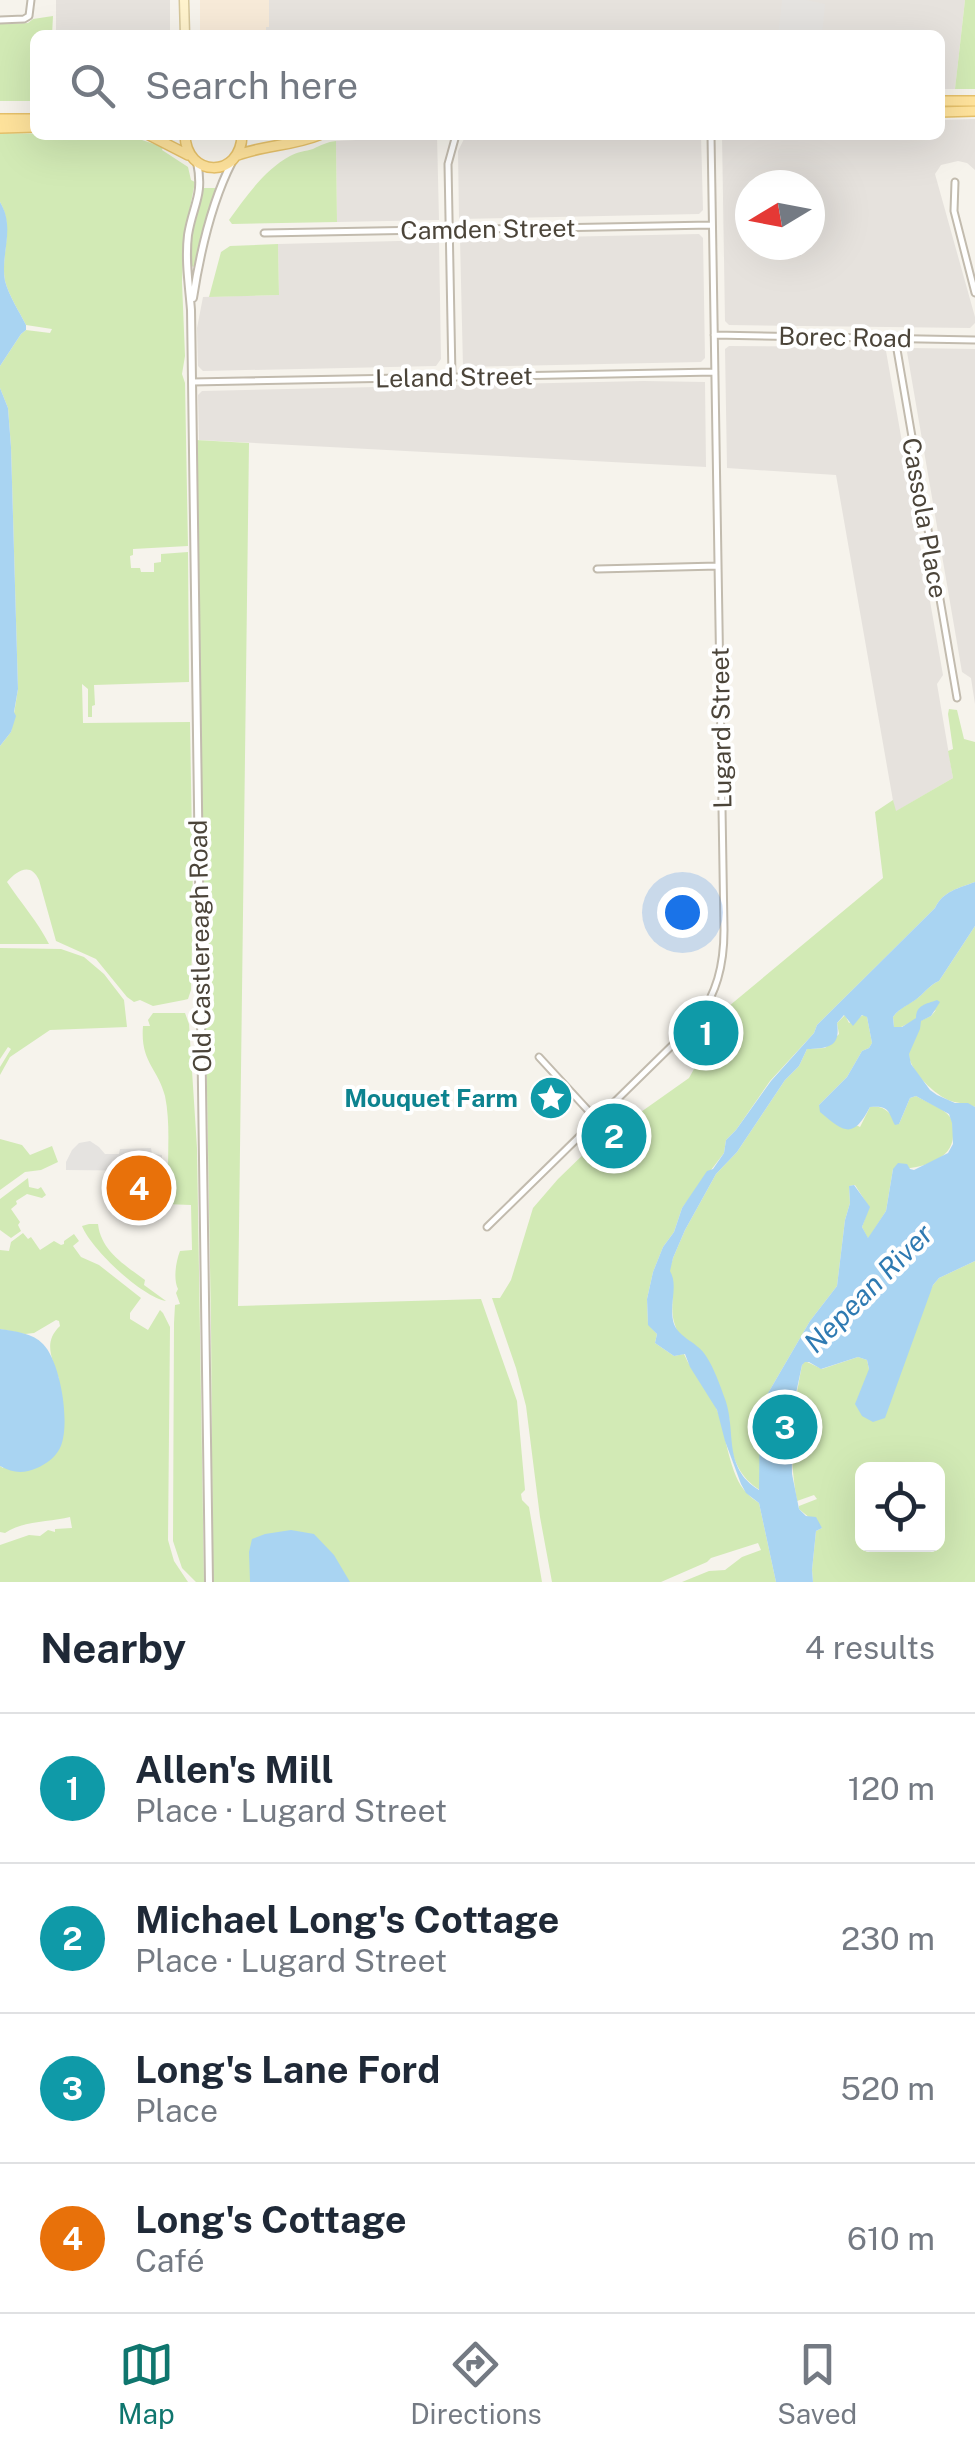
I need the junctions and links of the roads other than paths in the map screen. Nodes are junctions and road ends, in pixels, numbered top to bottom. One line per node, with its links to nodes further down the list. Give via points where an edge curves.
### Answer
1 (31, 0): 3 (street, via 29,16)
2 (184, 0): 4 (main road)
3 (0, 20)
4 (186, 30)
5 (945, 101): 6 (main road)
6 (975, 101)
7 (975, 111): 8 (main road)
8 (945, 112)
9 (0, 119): 10 (main road)
10 (30, 119)
11 (30, 127): 12 (main road)
12 (0, 128)
13 (158, 140): 20 (main road)
14 (185, 140): 20 (main road)
15 (242, 140): 19 (main road)
16 (306, 140): 19 (main road)
17 (455, 140): 23 (street, via 448,164)
18 (711, 140): 22 (street, Lugard Street)
19 (235, 158): 20 (main road, via 215,168); 26 (street, Old Castlereagh Road, via 207,232)
20 (194, 159): 26 (street, Old Castlereagh Road, via 200,190 187,244)
21 (955, 182): 25 (street, via 954,211)
22 (712, 225): 23 (street, Camden Street); 27 (street, Lugard Street)
23 (449, 229): 24 (street, Camden Street); 31 (street)
24 (264, 232)
25 (975, 293)
26 (191, 310): 32 (street, Old Castlereagh Road)
27 (714, 335): 28 (street, Borec Road); 30 (street, Lugard Street)
28 (895, 338): 29 (street, Borec Road); 35 (street, Cassola Place)
29 (975, 340)
30 (715, 372): 31 (street, Leland Street); 33 (street, Lugard Street)
31 (452, 377): 32 (street, Leland Street)
32 (192, 382): 39 (street, Old Castlereagh Road)
33 (718, 566): 34 (street); 37 (street, Lugard Street, via 721,972 696,1023)
34 (597, 570)
35 (957, 698)
36 (539, 1057): 37 (street)
37 (596, 1119): 38 (street, Lugard Street)
38 (487, 1227)
39 (209, 1581)

